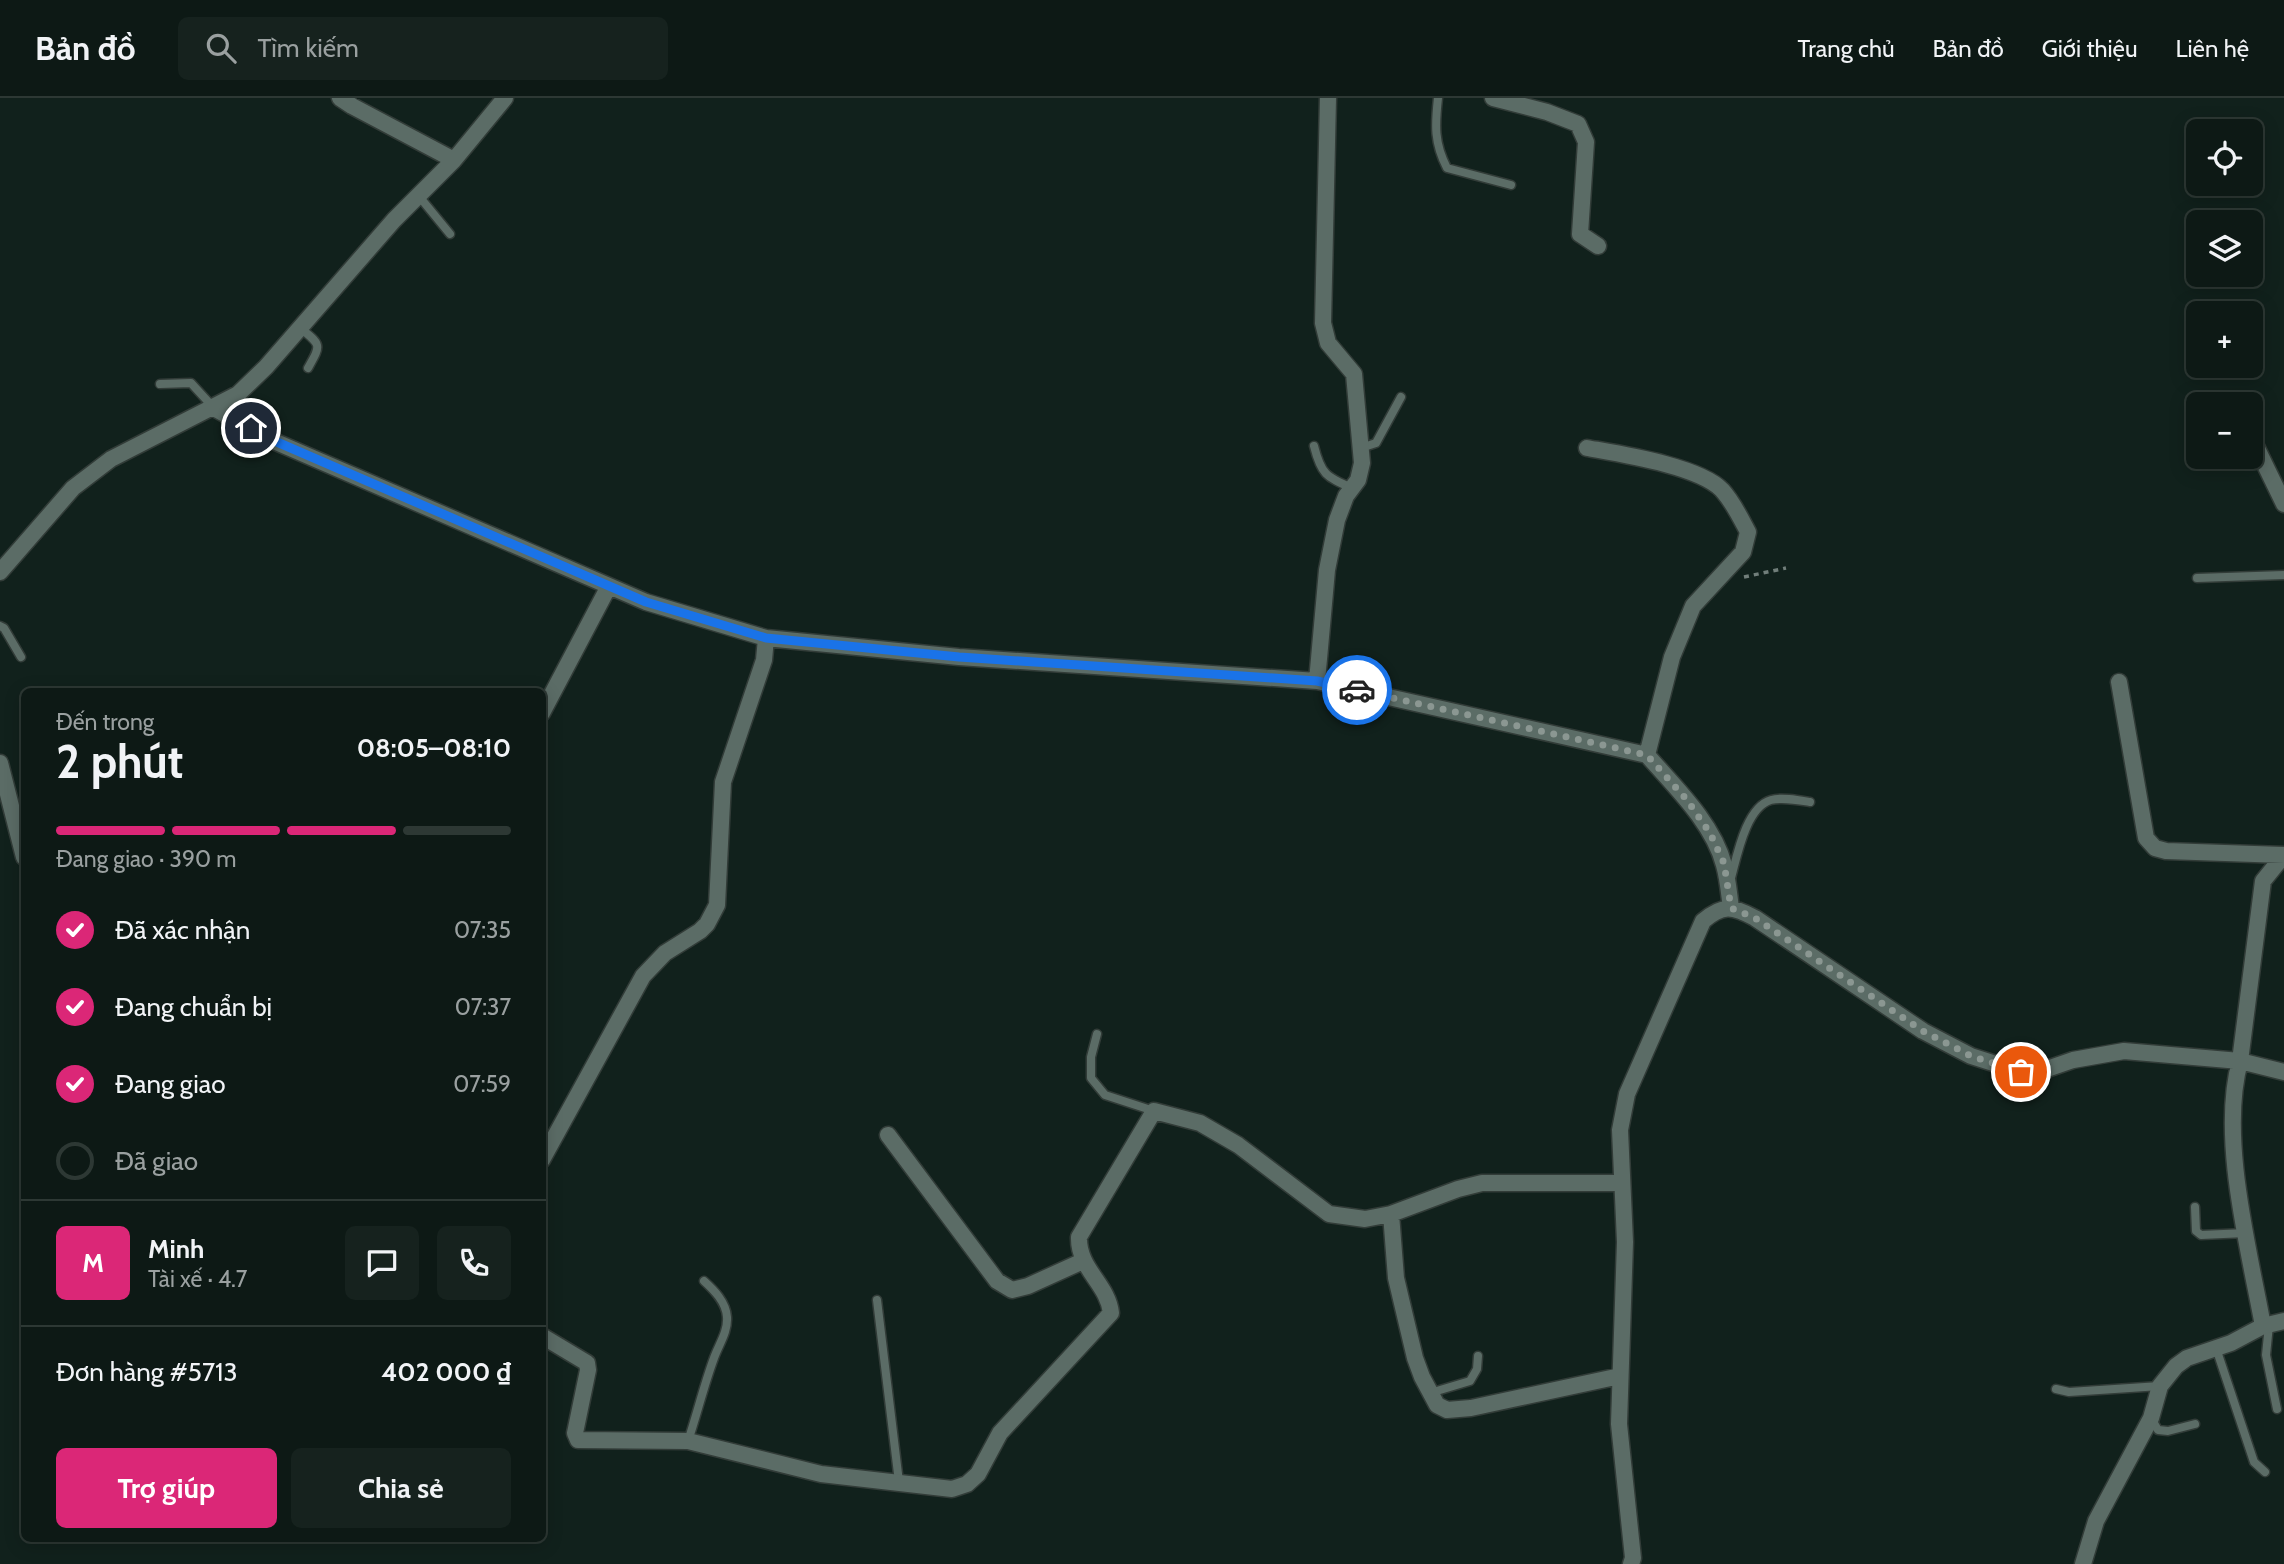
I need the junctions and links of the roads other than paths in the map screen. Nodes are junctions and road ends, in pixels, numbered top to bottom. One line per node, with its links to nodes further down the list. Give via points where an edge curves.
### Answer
1 (340, 98): 6 (street)
2 (505, 98): 6 (street)
3 (1328, 98): 17 (street, via 1323,323 1328,343 1354,374)
4 (1437, 98): 7 (lane, via 1435,128 1447,168)
5 (1493, 98): 10 (street, via 1578,124 1586,142 1580,234)
6 (454, 160): 8 (street)
7 (1511, 185)
8 (418, 195): 9 (lane); 11 (street)
9 (450, 234)
10 (1598, 246)
11 (300, 328): 12 (lane, via 318,342); 15 (street, via 238,394)
12 (308, 368)
13 (160, 384): 15 (lane, via 191,383)
14 (1401, 397): 17 (lane, via 1376,443)
15 (214, 408): 22 (street, via 111,459 73,488); 25 (street, via 270,439)
16 (1314, 446): 20 (lane, via 1323,472)
17 (1361, 448): 20 (street, via 1362,463)
18 (1587, 448): 32 (street, via 1687,471 1720,488 1748,532 1743,552 1693,606 1672,657)
19 (2263, 460): 21 (street)
20 (1352, 488): 29 (street, via 1337,520 1327,570)
21 (2284, 503)
22 (0, 572)
23 (2284, 575): 24 (lane)
24 (2197, 578)
25 (609, 586): 27 (street, via 646,602); 31 (street)
26 (0, 626): 28 (lane)
27 (766, 638): 29 (street, via 959,657); 44 (street, via 764,660 723,782 717,905 700,931 666,953 643,976)
28 (21, 657)
29 (1317, 681): 32 (street)
30 (2119, 682): 36 (street, via 2146,838 2155,848)
31 (546, 705)
32 (1647, 755): 37 (street, via 1710,833 1724,863)
33 (0, 763): 35 (street)
34 (1810, 802): 37 (lane, via 1772,799 1759,805 1746,828)
35 (21, 833)
36 (2284, 855): 40 (street, via 2263,881)
37 (1728, 887): 38 (street)
38 (1731, 908): 40 (street, via 1755,918 1923,1031 1971,1056 2021,1072 2124,1051); 45 (street, via 1716,910 1703,921 1627,1094 1620,1129)
39 (1097, 1034): 42 (lane, via 1091,1078 1105,1095)
40 (2240, 1061): 41 (street); 48 (street, via 2232,1138)
41 (2284, 1072)
42 (1154, 1111): 47 (street, via 1200,1123 1238,1145 1329,1214 1365,1219); 49 (street, via 1079,1237)
43 (888, 1135): 49 (street, via 998,1281 1012,1290)
44 (546, 1153)
45 (1622, 1183): 47 (street, via 1482,1183); 56 (street, via 1625,1242)
46 (2195, 1207): 48 (lane, via 2196,1231 2201,1235)
47 (1391, 1214): 59 (street, via 1396,1278 1415,1358)
48 (2246, 1233): 52 (street)
49 (1083, 1261): 65 (street, via 1110,1302 1111,1313 1000,1433 978,1474 967,1485 952,1489)
50 (704, 1282): 63 (lane, via 723,1305 726,1329)
51 (877, 1300): 65 (lane)
52 (2272, 1324): 54 (street); 60 (lane, via 2266,1356)
53 (546, 1338): 63 (street, via 587,1363 575,1433 578,1440)
54 (2216, 1348): 57 (street, via 2187,1358); 64 (lane, via 2253,1462)
55 (1478, 1356): 59 (lane, via 1470,1381)
56 (1620, 1376): 59 (street, via 1471,1408 1447,1410 1437,1405); 66 (street, via 1619,1424)
57 (2160, 1386): 58 (lane); 61 (street)
58 (2056, 1389)
59 (1430, 1393)
60 (2277, 1409)
61 (2151, 1418): 62 (lane, via 2158,1430); 67 (street, via 2096,1521)
62 (2195, 1424)
63 (688, 1441): 65 (street, via 821,1474)
64 (2265, 1472)
65 (899, 1482)
66 (1631, 1564)
67 (2083, 1564)

